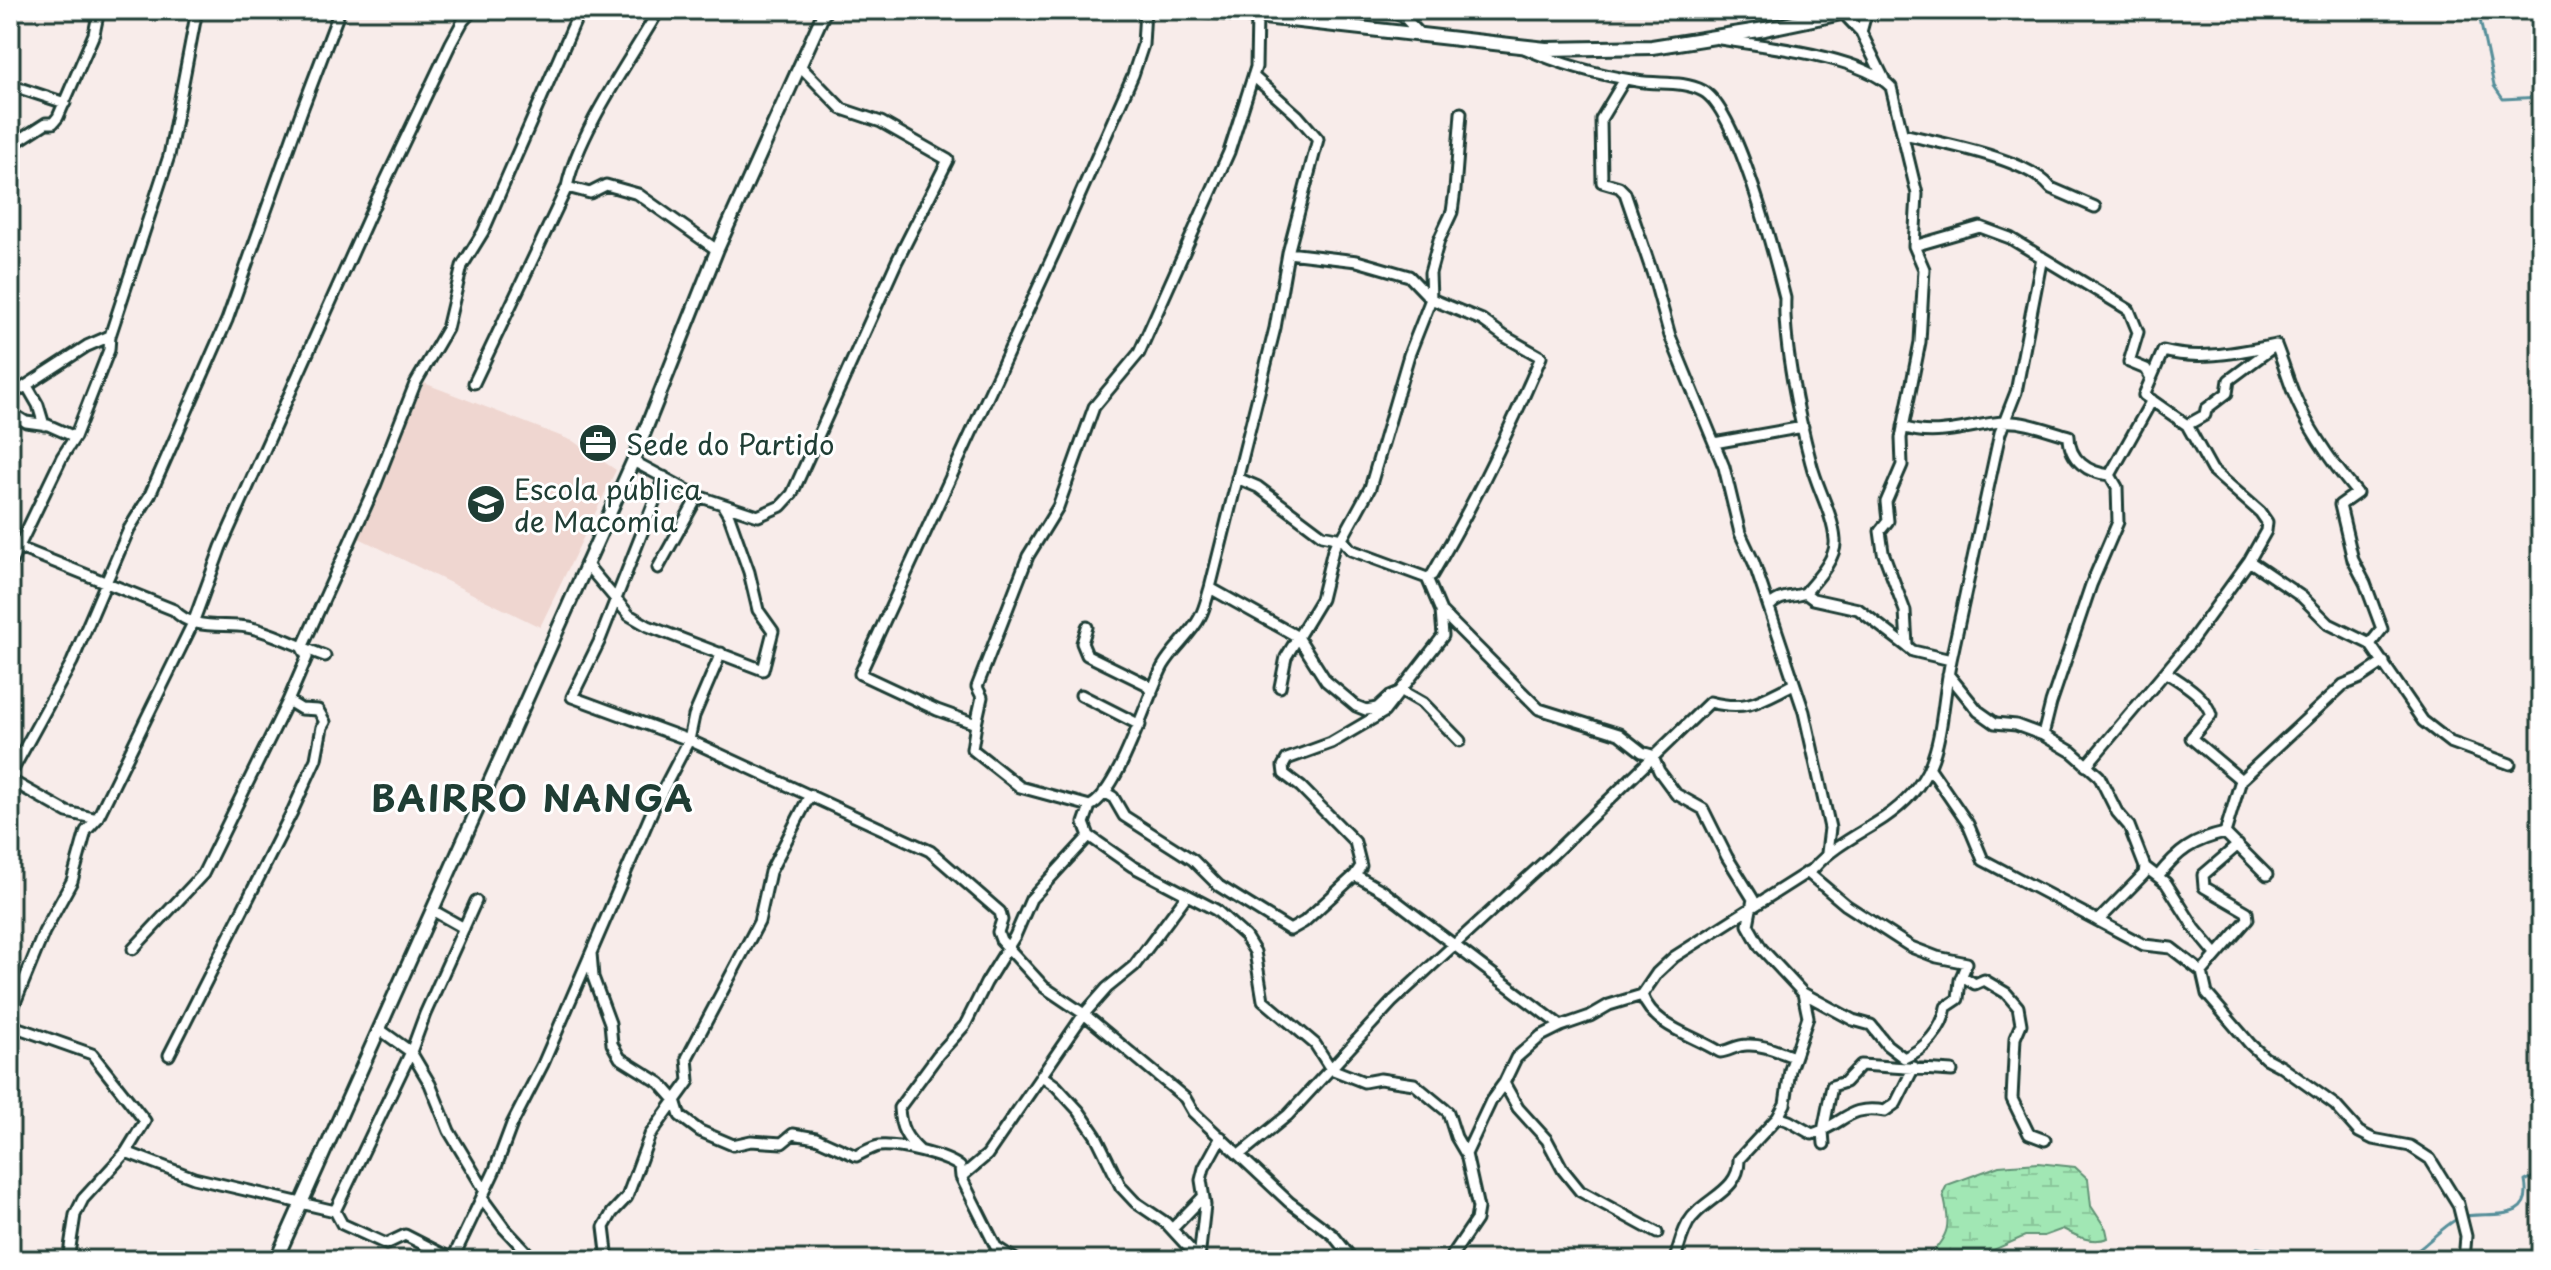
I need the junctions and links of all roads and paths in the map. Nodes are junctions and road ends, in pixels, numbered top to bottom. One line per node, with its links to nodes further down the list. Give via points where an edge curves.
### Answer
1 (99, 10): 24 (street)
2 (197, 10): 35 (street, via 169,156)
3 (340, 10): 63 (street, via 227,320)
4 (473, 10): 69 (street, via 451,43 375,203 221,547)
5 (580, 10): 74 (street, via 483,232 462,266 447,329 415,384)
6 (659, 10): 28 (street, via 594,121)
7 (825, 10): 19 (street)
8 (1145, 10): 87 (street, via 1143,45 1133,75 860,674)
9 (1202, 10): 13 (main road)
10 (1384, 10): 16 (street, via 1403,16)
11 (1867, 10): 15 (street)
12 (1850, 11): 14 (main road); 15 (street)
13 (1257, 15): 16 (main road); 20 (street)
14 (1801, 16): 17 (main road)
15 (1861, 32): 22 (street)
16 (1420, 34): 18 (main road)
17 (1713, 38): 18 (main road, via 1652,47); 22 (street, via 1804,52)
18 (1515, 45): 21 (street)
19 (800, 66): 31 (street); 55 (street, via 842,109 881,122 948,160 792,494 781,506 758,516)
20 (1253, 76): 32 (street, via 1318,139); 87 (street, via 1229,152 1139,353 1094,407 1058,507 1028,556 977,687 982,697)
21 (1625, 79): 46 (street, via 1681,83 1705,91 1739,146 1785,298); 49 (street, via 1601,119 1602,182 1625,193 1670,336)
22 (1884, 79): 26 (street, via 1891,87)
23 (10, 85): 24 (street)
24 (65, 103): 27 (street, via 53,123)
25 (1461, 113): 34 (street, via 1452,212 1430,273)
26 (1903, 134): 29 (street, via 2021,168); 30 (street, via 1917,194)
27 (10, 146)
28 (567, 187): 31 (street, via 590,193 606,185 638,194); 38 (street)
29 (2095, 207)
30 (1914, 246): 33 (street, via 1980,227); 47 (street, via 1924,269 1920,342)
31 (717, 250): 50 (street)
32 (1288, 253): 34 (street, via 1357,261 1409,276); 53 (street)
33 (2042, 257): 37 (street, via 2129,310 2138,332 2129,362 2146,369); 43 (street, via 2016,392)
34 (1431, 299): 56 (street, via 1370,488); 62 (street, via 1482,320 1541,357 1467,516)
35 (110, 336): 39 (street); 48 (street)
36 (2276, 345): 37 (street, via 2199,357 2163,351); 45 (street, via 2229,380 2227,393); 72 (street, via 2294,395 2323,449 2357,493 2340,505 2353,560 2382,629)
37 (2151, 378): 41 (street, via 2144,395)
38 (474, 383)
39 (27, 386): 40 (street); 44 (street)
40 (10, 396)
41 (2152, 400): 45 (street); 51 (street)
42 (10, 412): 44 (street)
43 (2005, 422): 47 (street, via 1933,432); 51 (street, via 2069,436 2075,459 2095,474); 77 (street)
44 (44, 425): 48 (street)
45 (2187, 425): 58 (street, via 2212,470 2267,522)
46 (1803, 427): 49 (street); 65 (street, via 1836,542)
47 (1903, 427): 73 (street, via 1902,465 1886,502 1888,521 1880,531 1905,611)
48 (75, 437): 57 (street)
49 (1714, 443): 67 (street)
50 (633, 461): 52 (street); 59 (street)
51 (2110, 475): 89 (street, via 2117,487 2118,522 2091,585)
52 (664, 477): 54 (street); 66 (street)
53 (1237, 478): 56 (street, via 1258,487 1322,535); 64 (street)
54 (698, 496): 55 (street); 61 (street)
55 (722, 504): 75 (street, via 758,610 773,631 763,670)
56 (1342, 539): 62 (street, via 1351,550); 71 (street, via 1333,550 1321,599)
57 (14, 546): 60 (street); 63 (street)
58 (2249, 561): 72 (street, via 2302,597 2329,624); 79 (street)
59 (586, 564): 66 (street); 114 (street)
60 (10, 565)
61 (658, 568)
62 (1427, 578): 68 (street)
63 (107, 584): 69 (street); 96 (street)
64 (1210, 588): 71 (street); 84 (street, via 1200,618 1163,665)
65 (1805, 593): 67 (street, via 1783,597); 73 (street, via 1858,609)
66 (614, 597): 75 (street, via 648,626); 90 (street, via 572,697)
67 (1769, 607): 81 (street)
68 (1441, 611): 83 (street, via 1443,636); 92 (street, via 1539,709 1619,734)
69 (193, 623): 74 (street, via 249,627); 101 (street)
70 (1087, 627): 84 (street, via 1082,643 1087,655 1146,684)
71 (1298, 637): 82 (street, via 1286,657); 83 (street, via 1326,681 1356,706 1377,708)
72 (2370, 644): 78 (street)
73 (1907, 645): 77 (street)
74 (302, 648): 76 (street); 86 (street, via 307,657)
75 (721, 653): 90 (street)
76 (325, 656)
77 (1951, 660): 80 (street)
78 (2384, 662): 93 (street, via 2423,721 2450,742); 97 (street, via 2343,685)
79 (2166, 672): 94 (street); 97 (street, via 2210,709 2211,715 2191,738)
80 (1948, 674): 89 (street, via 1995,723); 95 (street, via 1942,731)
81 (1794, 684): 92 (street, via 1749,706 1710,702); 105 (street, via 1830,828)
82 (1280, 687)
83 (1402, 691): 91 (street, via 1423,703); 108 (street, via 1384,712 1331,743 1287,759 1283,766 1289,780 1355,842 1361,866)
84 (1152, 693): 88 (street)
85 (1081, 695): 88 (street)
86 (288, 701): 118 (street, via 203,874); 133 (street, via 318,710 325,722 316,759)
87 (976, 724): 100 (street, via 972,749 1020,787)
88 (1140, 725): 98 (street)
89 (2043, 735): 94 (street)
90 (689, 740): 99 (street); 120 (street)
91 (1460, 741)
92 (1652, 755): 113 (street, via 1676,794 1703,809 1753,899); 117 (street)
93 (2510, 764)
94 (2086, 766): 106 (street, via 2099,776 2129,826)
95 (1929, 767): 105 (street, via 1911,798); 115 (street, via 1968,824 1983,860)
96 (10, 778): 101 (street, via 57,807)
97 (2241, 780): 102 (street)
98 (1104, 792): 100 (street); 108 (street, via 1124,816 1290,930)
99 (810, 795): 119 (street, via 930,851 1000,912 998,932); 140 (street, via 770,872 759,922 687,1058 689,1081)
100 (1090, 806): 103 (street, via 1084,823)
101 (97, 819): 127 (street, via 86,831 72,881)
102 (2225, 833): 104 (street); 110 (street, via 2203,838 2175,855)
103 (1089, 836): 111 (street); 119 (street, via 1031,899)
104 (2238, 845): 109 (street); 121 (street, via 2203,875 2204,887 2247,912 2248,919)
105 (1827, 853): 107 (street)
106 (2145, 867): 110 (street); 115 (street)
107 (1807, 872): 113 (street); 123 (street, via 1911,947 1967,963)
108 (1355, 875): 117 (street)
109 (2267, 875)
110 (2158, 876): 121 (street)
111 (1187, 895): 126 (street, via 1134,966); 135 (street, via 1216,910 1245,936 1255,952 1263,1000 1315,1044)
112 (476, 901): 116 (street)
113 (1751, 908): 124 (street, via 1748,925 1761,948); 125 (street, via 1674,957)
114 (432, 910): 116 (street); 130 (street)
115 (2098, 921): 122 (street, via 2144,945 2171,948)
116 (464, 928): 131 (street)
117 (1451, 945): 129 (street); 135 (street)
118 (133, 949)
119 (1008, 949): 126 (street, via 1044,987); 147 (street, via 965,1025 899,1108 900,1125)
120 (591, 952): 140 (street, via 612,1044 620,1058 660,1083); 151 (street)
121 (2216, 954): 122 (street)
122 (2202, 972): 169 (street, via 2207,994 2265,1058 2335,1105 2359,1132 2410,1146 2430,1159 2458,1204 2466,1236)
123 (1962, 976): 132 (street, via 1958,999 1946,1007 1941,1025); 144 (street, via 1995,986 2018,1007 2021,1024 2015,1038 2012,1099 2029,1134)
124 (1803, 993): 132 (street, via 1871,1025 1904,1058); 134 (street, via 1808,1017)
125 (1642, 995): 129 (street); 134 (street, via 1666,1024 1720,1052 1744,1045)
126 (1084, 1014): 138 (street); 143 (street, via 1185,1098)
127 (10, 1015)
128 (10, 1025): 146 (street, via 92,1054 145,1121)
129 (1561, 1026): 139 (street, via 1516,1058)
130 (379, 1029): 131 (street); 153 (street)
131 (411, 1052): 151 (street); 154 (street)
132 (1914, 1054): 136 (street)
133 (169, 1055)
134 (1794, 1057): 141 (street)
135 (1331, 1069): 148 (street, via 1364,1082 1414,1084 1448,1112); 149 (street, via 1288,1115)
136 (1914, 1070): 137 (street); 142 (street, via 1896,1103 1885,1111 1858,1110); 142 (street, via 1861,1065 1845,1082 1832,1086)
137 (1952, 1071)
138 (1042, 1076): 150 (street, via 987,1155); 155 (street, via 1087,1123 1121,1187)
139 (1504, 1083): 148 (street); 156 (street, via 1580,1191)
140 (675, 1100): 147 (street, via 680,1116 733,1145 782,1143 793,1134 856,1156 877,1146); 164 (street, via 650,1135 627,1197 604,1227)
141 (1778, 1117): 142 (street, via 1812,1134); 168 (street, via 1739,1159 1740,1169 1726,1191 1689,1222)
142 (1823, 1131): 145 (street)
143 (1221, 1137): 149 (street); 152 (street, via 1204,1168)
144 (2045, 1140)
145 (1824, 1144)
146 (126, 1152): 153 (street, via 194,1178); 161 (street, via 83,1199)
147 (921, 1152): 150 (street, via 952,1161 960,1167)
148 (1466, 1154): 167 (street, via 1478,1208 1476,1220)
149 (1239, 1155): 166 (street, via 1333,1235)
150 (961, 1177): 165 (street, via 996,1247)
151 (484, 1194): 158 (street); 163 (street, via 504,1228)
152 (1203, 1197): 155 (street); 159 (street)
153 (301, 1203): 154 (street); 162 (street)
154 (335, 1211): 158 (street, via 342,1224 386,1244 405,1235)
155 (1172, 1229): 159 (street)
156 (1657, 1233)
157 (10, 1254): 160 (street)
158 (452, 1259)
159 (1199, 1259)
160 (21, 1260)
161 (68, 1260)
162 (276, 1260)
163 (534, 1260)
164 (608, 1260)
165 (1016, 1260)
166 (1353, 1260)
167 (1449, 1260)
168 (1675, 1260)
169 (2464, 1260)

